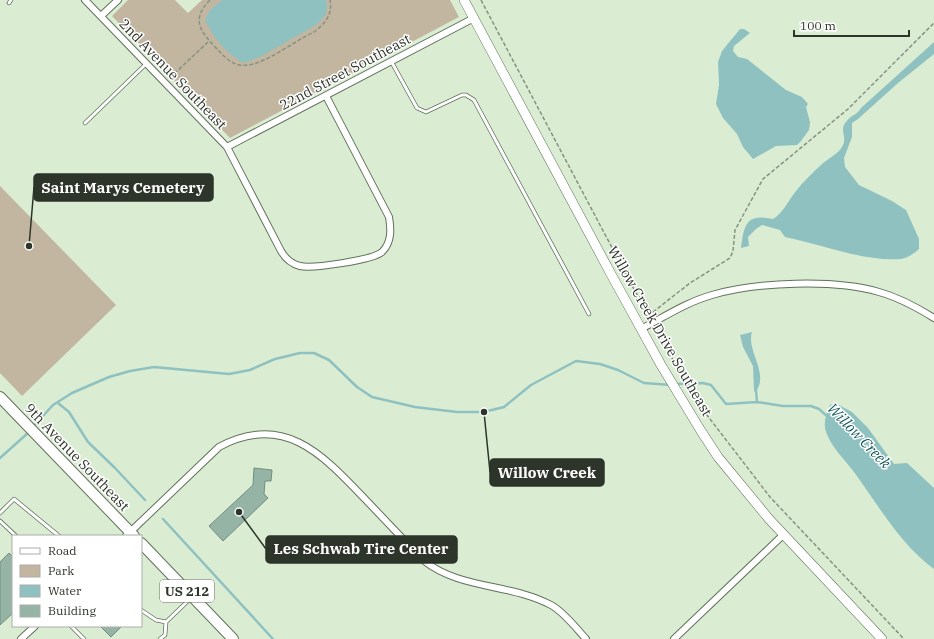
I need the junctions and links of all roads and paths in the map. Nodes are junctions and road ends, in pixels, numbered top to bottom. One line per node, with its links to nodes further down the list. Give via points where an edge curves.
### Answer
1 (85, 0): 7 (street, 2nd Avenue Southeast)
2 (118, 0): 7 (street)
3 (210, 0): 10 (path, via 201,11 199,21)
4 (330, 0): 10 (path, via 330,15 322,26 286,48 249,65 231,62)
5 (464, 0): 8 (main road, Willow Creek Drive Southeast)
6 (481, 0): 17 (path, via 636,293)
7 (101, 16): 12 (street, 2nd Avenue Southeast)
8 (474, 18): 11 (street, 22nd Street Southeast); 21 (main road, Willow Creek Drive Southeast)
9 (934, 23): 17 (path, via 848,109 763,179 735,230 730,258 690,283)
10 (208, 41): 13 (path, via 175,73)
11 (391, 61): 14 (street, 22nd Street Southeast); 18 (lane, via 417,108 422,111 426,112 462,94 474,100)
12 (146, 64): 13 (street, 2nd Avenue Southeast); 15 (lane)
13 (162, 80): 16 (street, 2nd Avenue Southeast)
14 (326, 96): 16 (street, 22nd Street Southeast); 16 (street, 2nd Avenue Southeast, via 389,217 389,241 380,254 310,267 291,262 281,251)
15 (85, 123)
16 (227, 147)
17 (653, 312): 20 (path)
18 (589, 314)
19 (934, 318): 20 (street, via 879,292 836,285 784,285 755,286 712,295)
20 (658, 320): 21 (street); 44 (path, via 673,350 672,358 700,406 770,497)
21 (641, 329): 28 (main road, Willow Creek Drive Southeast, via 683,403 718,457)
22 (0, 397): 27 (main road, 9th Avenue Southeast)
23 (0, 513): 26 (lane, via 14,499)
24 (0, 521): 25 (lane)
25 (15, 535)
26 (58, 535)
27 (130, 535): 41 (street, via 209,455 229,441 272,434 312,448 435,570 451,577 535,598 552,606)
28 (783, 535): 42 (street); 43 (main road, Willow Creek Drive Southeast)
29 (142, 544): 30 (main road, US 212)
30 (192, 597): 32 (lane); 40 (main road, US 212)
31 (142, 611): 32 (lane, via 156,620)
32 (166, 622): 35 (lane)
33 (33, 627): 36 (street)
34 (72, 627): 37 (lane)
35 (165, 635): 38 (lane); 39 (lane)
36 (21, 639)
37 (84, 639)
38 (160, 639)
39 (169, 639)
40 (233, 639)
41 (586, 639)
42 (674, 639)
43 (882, 639)
44 (904, 639)

